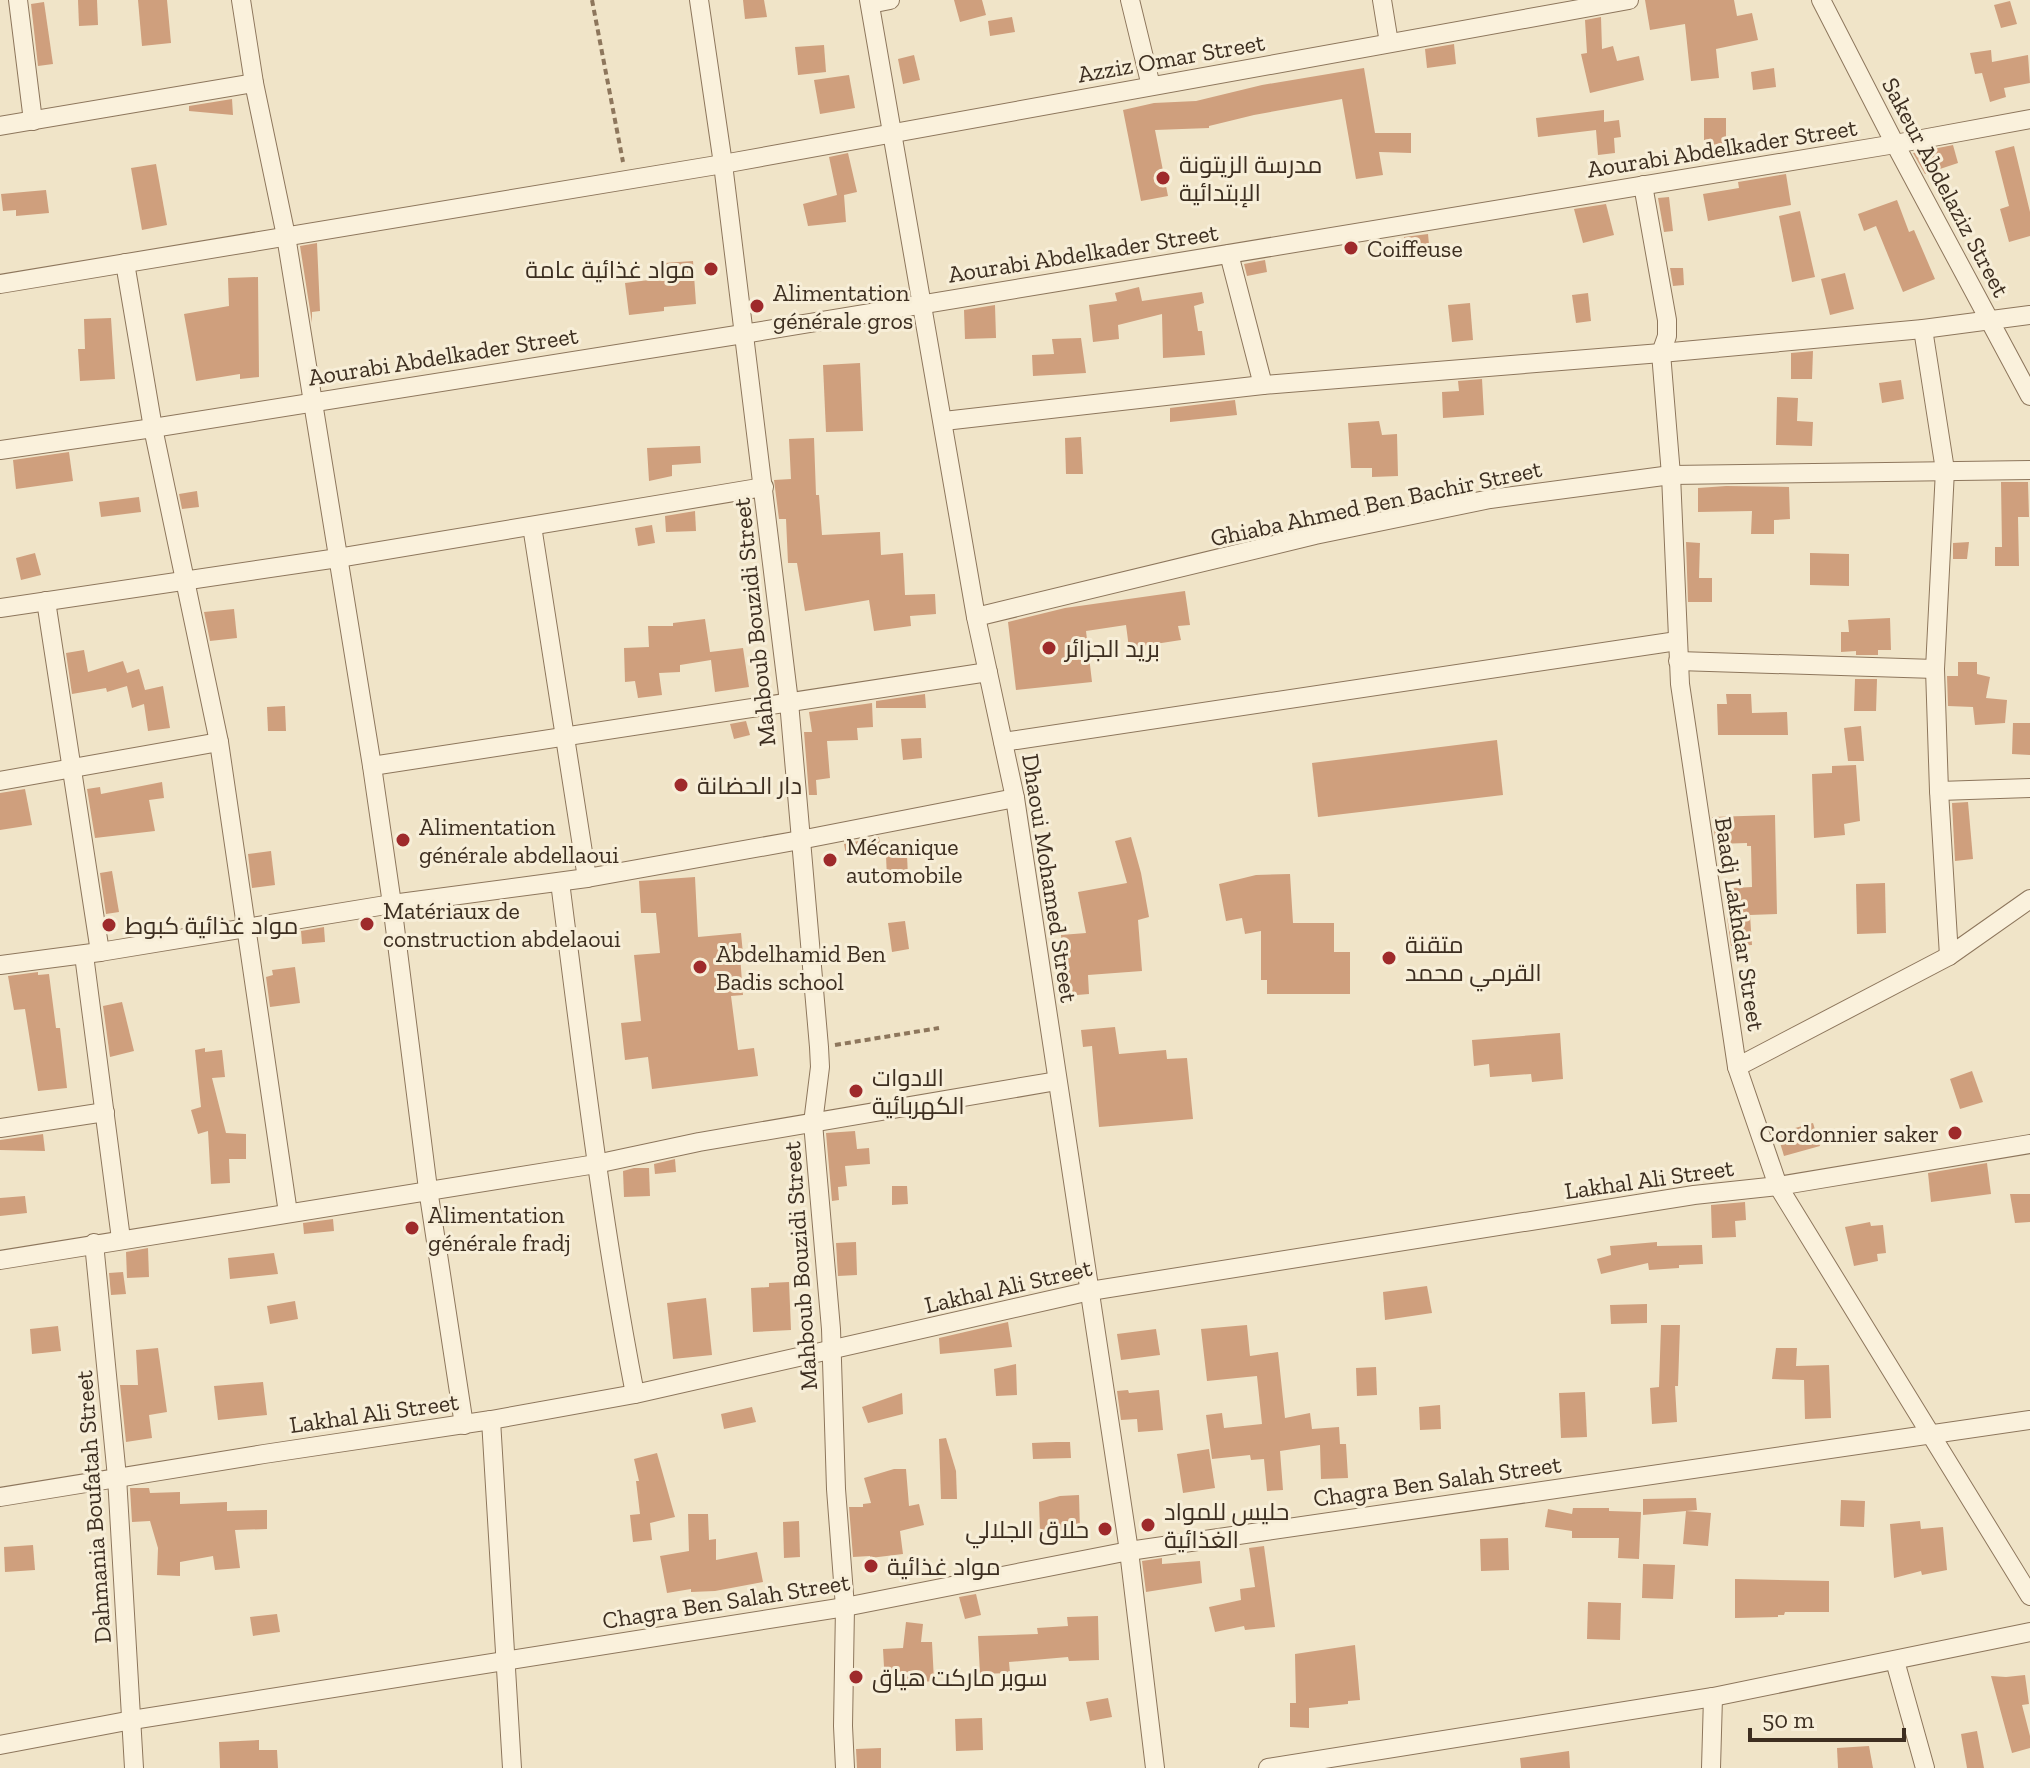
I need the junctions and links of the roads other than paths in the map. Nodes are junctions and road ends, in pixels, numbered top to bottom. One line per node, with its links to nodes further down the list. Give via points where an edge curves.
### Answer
1 (18, 0): 16 (street)
2 (699, 0): 20 (street, Mahboub Bouzidi Street)
3 (890, 0): 9 (street)
4 (1130, 0): 14 (street)
5 (1382, 0): 12 (street)
6 (1629, 0): 10 (street, Azziz Omar Street)
7 (1821, 0): 19 (street, Sakeur Abdelaziz Street)
8 (247, 2): 13 (street)
9 (869, 2): 18 (street, Dhaoui Mohamed Street)
10 (1608, 2): 11 (street, Azziz Omar Street)
11 (1533, 8): 12 (street, Azziz Omar Street)
12 (1389, 43): 14 (street, Azziz Omar Street)
13 (254, 83): 16 (street); 22 (street)
14 (1151, 86): 18 (street, Azziz Omar Street)
15 (2030, 119): 19 (street, Aourabi Abdelkader Street)
16 (33, 121): 17 (street)
17 (0, 126)
18 (892, 133): 20 (street, Azziz Omar Street); 26 (street, Dhaoui Mohamed Street)
19 (1895, 144): 21 (street, Aourabi Abdelkader Street); 28 (street, Sakeur Abdelaziz Street)
20 (723, 164): 22 (street, Azziz Omar Street); 30 (street, Mahboub Bouzidi Street)
21 (1643, 185): 23 (street, Aourabi Abdelkader Street); 31 (street, Baadj Lakhdar Street, via 1667,320)
22 (286, 236): 24 (street, Azziz Omar Street); 34 (street)
23 (1229, 254): 26 (street, Aourabi Abdelkader Street); 32 (street)
24 (125, 263): 25 (street, Azziz Omar Street); 36 (street)
25 (0, 284)
26 (924, 304): 30 (street, Aourabi Abdelkader Street); 35 (street, Dhaoui Mohamed Street)
27 (2030, 315): 28 (street)
28 (1989, 319): 29 (street); 33 (street, Sakeur Abdelaziz Street)
29 (1923, 329): 31 (street); 38 (street)
30 (743, 334): 34 (street, Aourabi Abdelkader Street); 41 (street, Mahboub Bouzidi Street)
31 (1661, 353): 32 (street); 40 (street, Baadj Lakhdar Street)
32 (1263, 385): 35 (street)
33 (2030, 396)
34 (313, 401): 36 (street, Aourabi Abdelkader Street); 43 (street)
35 (944, 421): 47 (street, Dhaoui Mohamed Street)
36 (153, 428): 37 (street, Aourabi Abdelkader Street); 44 (street)
37 (0, 450)
38 (1945, 470): 39 (street, Ghiaba Ahmed Ben Bachir Street); 40 (street, Ghiaba Ahmed Ben Bachir Street); 50 (street)
39 (2030, 470)
40 (1671, 475): 47 (street, Ghiaba Ahmed Ben Bachir Street, via 1490,499 1315,535); 48 (street, Baadj Lakhdar Street)
41 (764, 487): 42 (street); 52 (street, Mahboub Bouzidi Street)
42 (532, 526): 43 (street); 53 (street)
43 (338, 558): 44 (street); 56 (street)
44 (186, 580): 45 (street); 54 (street)
45 (46, 601): 46 (street); 57 (street)
46 (0, 608)
47 (976, 617): 51 (street, Dhaoui Mohamed Street)
48 (1677, 641): 49 (street, Baadj Lakhdar Street); 55 (street)
49 (1678, 661): 50 (street); 71 (street, Baadj Lakhdar Street)
50 (1935, 669): 60 (street)
51 (988, 672): 52 (street); 55 (street, Dhaoui Mohamed Street)
52 (789, 702): 53 (street); 62 (street, Mahboub Bouzidi Street)
53 (565, 736): 56 (street); 63 (street)
54 (219, 742): 57 (street); 67 (street)
55 (1003, 742): 61 (street, Dhaoui Mohamed Street)
56 (372, 766): 66 (street)
57 (71, 767): 58 (street); 68 (street)
58 (0, 781)
59 (2030, 788): 60 (street)
60 (1939, 791): 69 (street)
61 (1015, 798): 62 (street); 72 (street, Dhaoui Mohamed Street)
62 (800, 840): 63 (street); 74 (street, Mahboub Bouzidi Street, via 820,1067)
63 (587, 878): 64 (street)
64 (560, 882): 66 (street); 77 (street)
65 (2030, 899): 69 (street)
66 (392, 904): 67 (street); 79 (street)
67 (248, 928): 68 (street); 80 (street)
68 (92, 953): 70 (street); 73 (street)
69 (1949, 956): 71 (street)
70 (0, 965)
71 (1737, 1067): 78 (street, Baadj Lakhdar Street)
72 (1057, 1081): 74 (street); 84 (street, Dhaoui Mohamed Street)
73 (105, 1112): 75 (street); 81 (street)
74 (813, 1123): 77 (street); 85 (street, Mahboub Bouzidi Street)
75 (0, 1128)
76 (2030, 1144): 78 (street, Lakhal Ali Street)
77 (596, 1164): 79 (street); 86 (street)
78 (1778, 1186): 84 (street, Lakhal Ali Street); 90 (street, Baadj Lakhdar Street)
79 (428, 1189): 80 (street); 89 (street)
80 (288, 1213): 81 (street)
81 (121, 1239): 82 (street)
82 (94, 1243): 83 (street); 91 (street, Dahmania Boufatah Street)
83 (0, 1260)
84 (1090, 1291): 85 (street, Lakhal Ali Street); 93 (street, Dhaoui Mohamed Street)
85 (833, 1350): 86 (street, Lakhal Ali Street); 95 (street, Mahboub Bouzidi Street)
86 (635, 1394): 87 (street, Lakhal Ali Street)
87 (491, 1420): 89 (street, Lakhal Ali Street); 97 (street)
88 (2030, 1420): 90 (street, Chagra Ben Salah Street)
89 (464, 1425): 91 (street, Lakhal Ali Street)
90 (1930, 1433): 93 (street, Chagra Ben Salah Street); 94 (street, Baadj Lakhdar Street)
91 (117, 1477): 92 (street, Lakhal Ali Street); 100 (street, Dahmania Boufatah Street)
92 (0, 1497)
93 (1129, 1551): 95 (street, Chagra Ben Salah Street); 105 (street, Dhaoui Mohamed Street)
94 (2030, 1596)
95 (845, 1607): 97 (street, Chagra Ben Salah Street); 104 (street, Mahboub Bouzidi Street)
96 (2030, 1632): 98 (street)
97 (506, 1661): 100 (street, Chagra Ben Salah Street); 103 (street)
98 (1895, 1661): 99 (street); 108 (street)
99 (1713, 1697): 106 (street); 107 (street)
100 (132, 1720): 101 (street, Chagra Ben Salah Street); 102 (street, Dahmania Boufatah Street)
101 (0, 1745)
102 (134, 1768)
103 (512, 1768)
104 (845, 1768)
105 (1155, 1768)
106 (1268, 1768)
107 (1711, 1768)
108 (1925, 1768)

